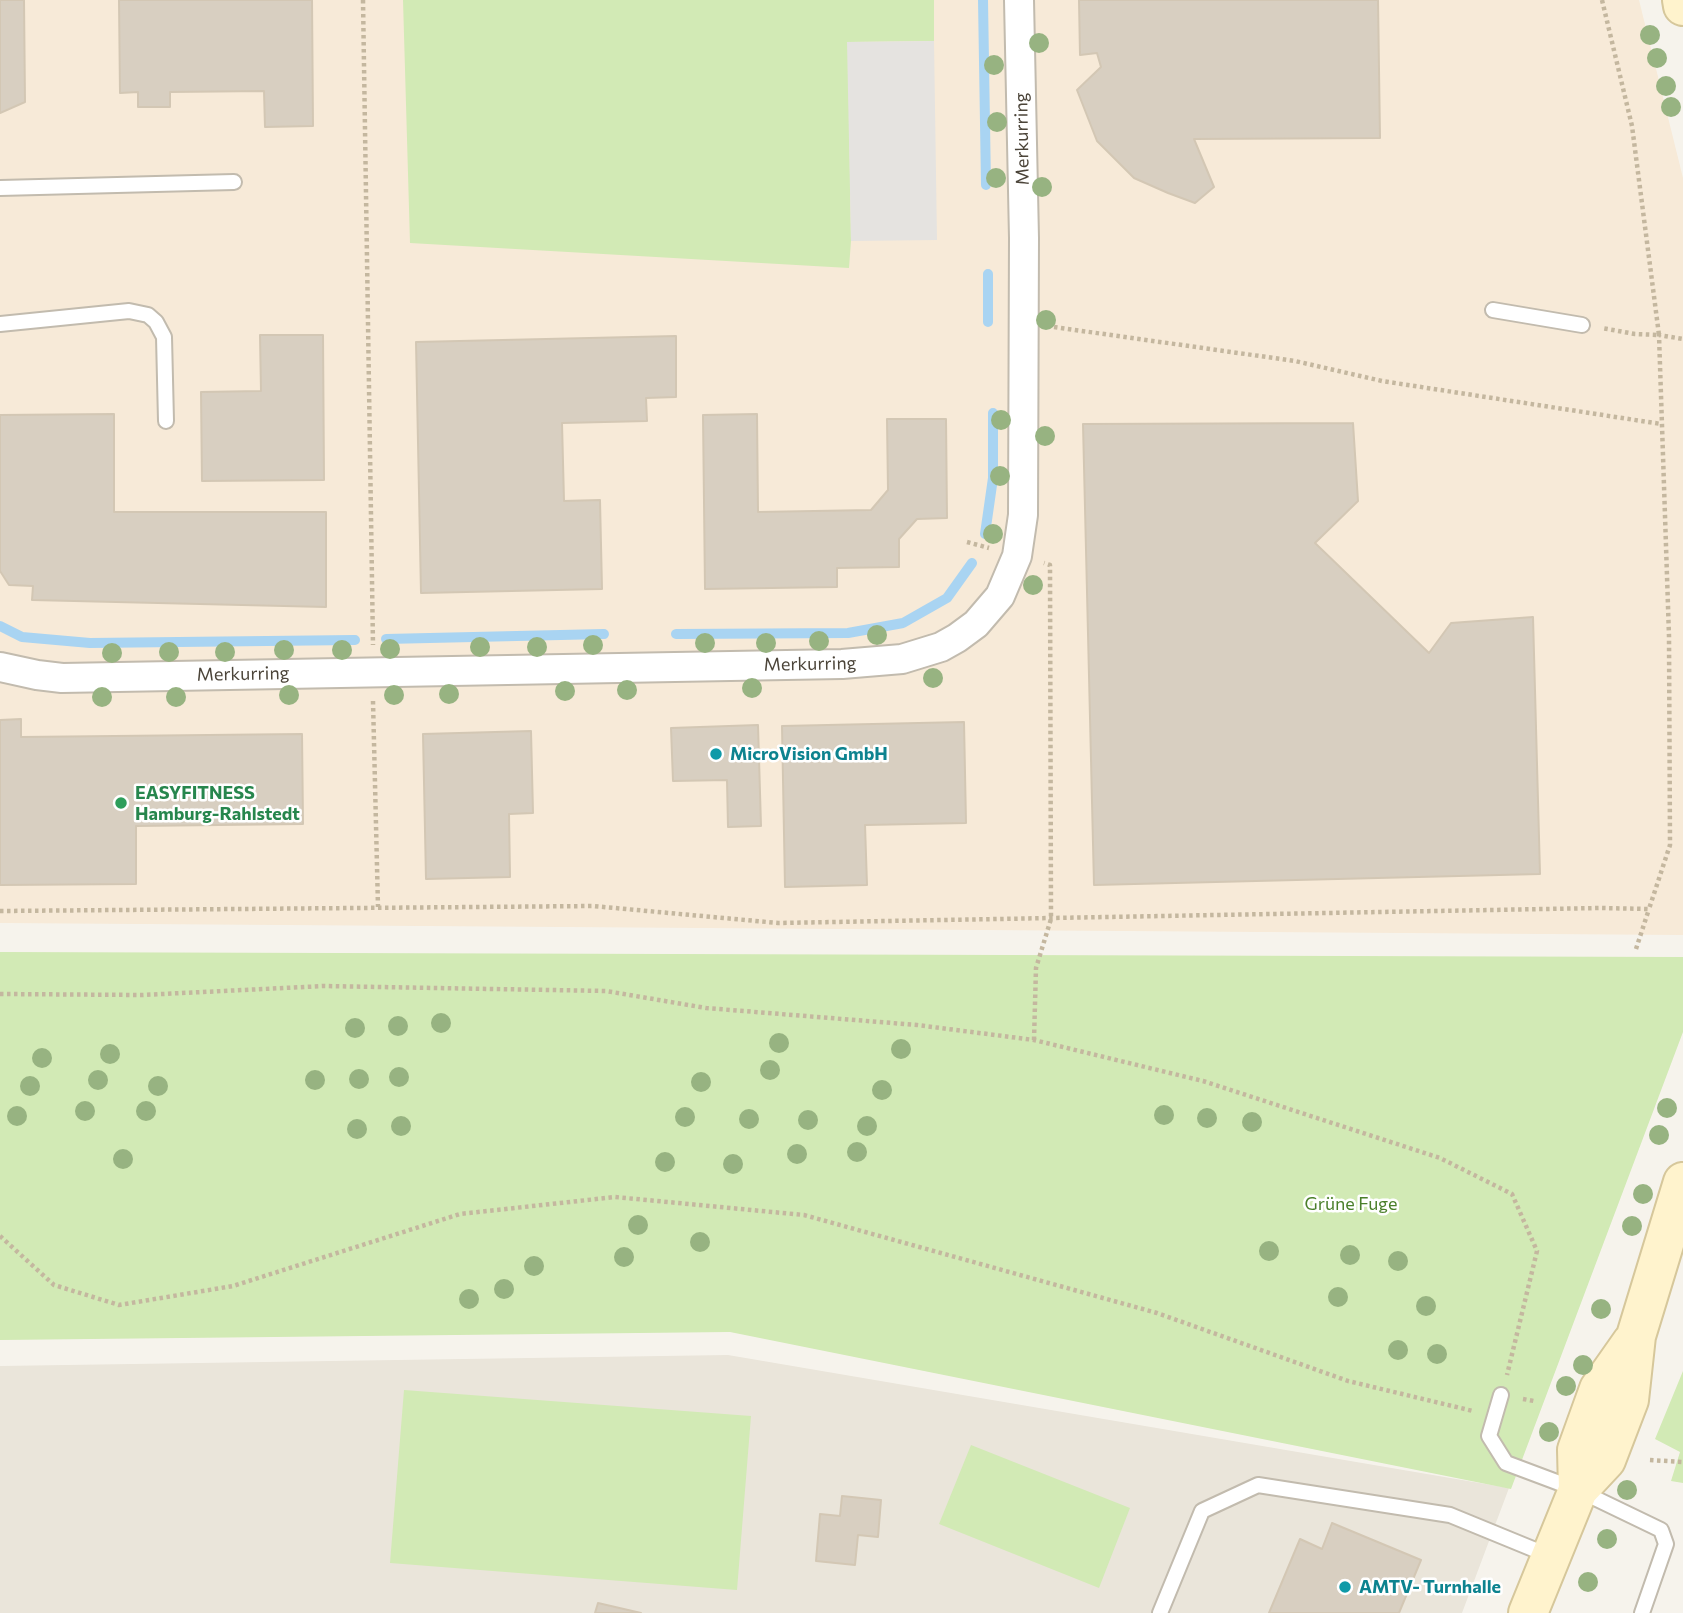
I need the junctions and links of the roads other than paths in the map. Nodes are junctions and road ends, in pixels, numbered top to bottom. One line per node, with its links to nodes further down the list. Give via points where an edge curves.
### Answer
1 (1019, 0): 10 (street, Merkurring, via 1023,515 1017,556 1000,596 957,638 902,659 842,664 62,678)
2 (1682, 0): 3 (street)
3 (1683, 6)
4 (234, 182): 5 (lane)
5 (0, 188)
6 (1493, 310): 8 (lane)
7 (0, 324): 9 (lane, via 130,311 148,315 164,337)
8 (1582, 324)
9 (166, 421)
10 (0, 667)
11 (1683, 1182): 13 (street, via 1636,1336 1599,1389 1577,1450)
12 (1501, 1395): 13 (lane, via 1489,1436 1506,1463)
13 (1578, 1490): 14 (street); 17 (lane, via 1661,1530 1666,1544)
14 (1551, 1556): 15 (lane, via 1450,1515 1258,1485 1202,1511); 16 (street)
15 (1160, 1613)
16 (1528, 1613)
17 (1642, 1613)

